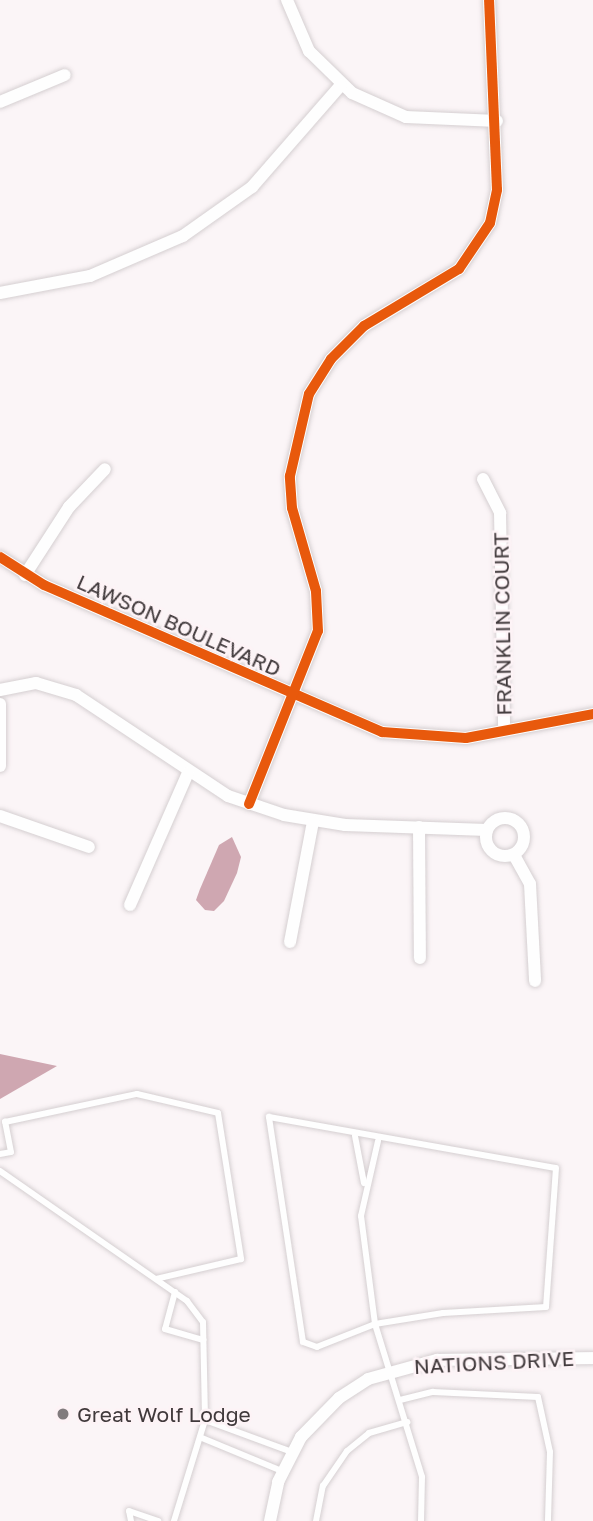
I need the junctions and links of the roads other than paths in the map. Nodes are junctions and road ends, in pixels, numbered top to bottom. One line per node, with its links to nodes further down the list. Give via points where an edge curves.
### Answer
1 (287, 0): 4 (street, via 309,51)
2 (489, 0): 6 (street)
3 (65, 75): 5 (street)
4 (341, 85): 6 (street, via 406,117); 7 (street, via 252,187 183,236 90,276)
5 (0, 102)
6 (497, 121): 13 (street, via 497,190 483,239 441,284 353,336 331,359 298,423 292,508 318,608 311,660)
7 (0, 293)
8 (105, 469): 11 (street, via 55,525)
9 (483, 479): 16 (street, FRANKLIN COURT, via 500,513)
10 (0, 557): 11 (street, LAWSON BOULEVARD)
11 (25, 575): 13 (street, LAWSON BOULEVARD)
12 (0, 690): 18 (street, via 36,683 76,695)
13 (294, 698): 16 (street, LAWSON BOULEVARD, via 360,726 419,738); 19 (street)
14 (0, 704): 17 (street)
15 (593, 714): 16 (street, LAWSON BOULEVARD)
16 (504, 730)
17 (0, 766)
18 (188, 773): 19 (street); 26 (street)
19 (249, 804): 21 (street)
20 (0, 816): 24 (street)
21 (313, 821): 22 (street); 27 (street)
22 (419, 827): 23 (street); 28 (street)
23 (486, 830): 25 (street, via 491,849); 25 (street, via 502,818 517,822 524,835)
24 (89, 847)
25 (514, 855): 29 (street, via 530,884)
26 (130, 905)
27 (289, 942)
28 (420, 958)
29 (535, 981)
30 (355, 1136): 31 (lane); 34 (lane); 37 (lane, via 268,1117 303,1342 317,1347)
31 (378, 1141): 34 (lane); 37 (lane, via 393,1135 556,1168 546,1307)
32 (0, 1154): 35 (lane, via 11,1152 5,1122 137,1094 218,1113 241,1259)
33 (0, 1171): 35 (lane)
34 (365, 1185): 37 (lane, via 361,1216)
35 (156, 1279): 36 (lane)
36 (175, 1292): 38 (lane, via 203,1322); 38 (lane, via 165,1329)
37 (375, 1324): 40 (lane)
38 (204, 1340): 42 (lane)
39 (593, 1358): 40 (street, NATIONS DRIVE, via 437,1360)
40 (389, 1370): 41 (lane); 45 (street, NATIONS DRIVE, via 339,1398)
41 (400, 1400): 43 (lane); 53 (lane, via 433,1392 538,1397 550,1452)
42 (205, 1420): 44 (lane); 45 (lane)
43 (407, 1422): 51 (lane, via 369,1433 347,1451 323,1486); 52 (lane, via 422,1477)
44 (202, 1438): 46 (lane); 49 (lane)
45 (292, 1452): 46 (street, NATIONS DRIVE)
46 (282, 1471): 50 (street, NATIONS DRIVE)
47 (131, 1521): 48 (lane, via 129,1511)
48 (158, 1521)
49 (174, 1521)
50 (270, 1521)
51 (316, 1521)
52 (421, 1521)
53 (548, 1521)

